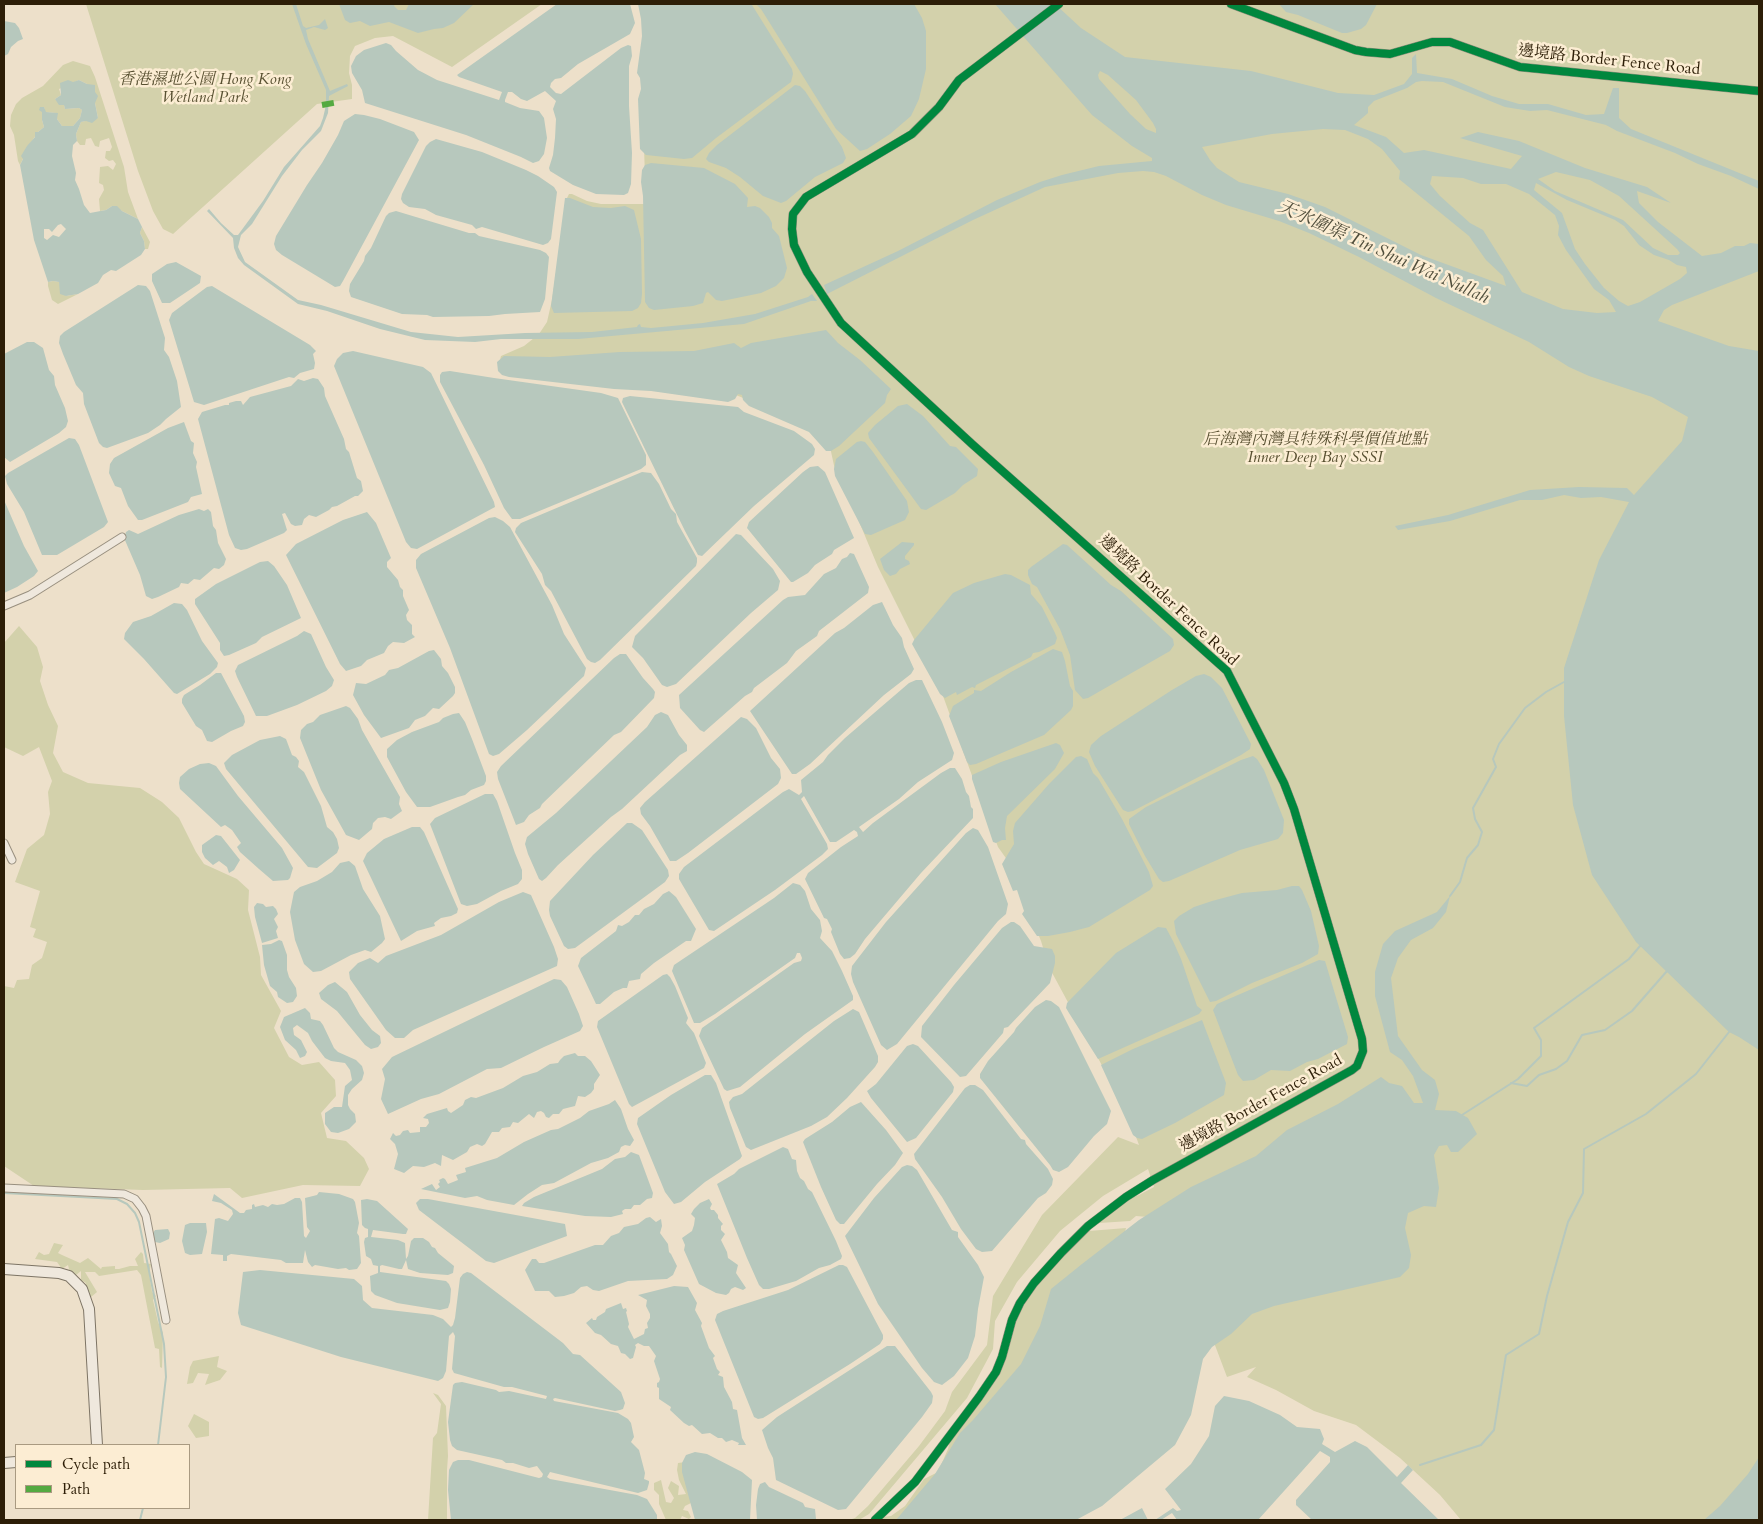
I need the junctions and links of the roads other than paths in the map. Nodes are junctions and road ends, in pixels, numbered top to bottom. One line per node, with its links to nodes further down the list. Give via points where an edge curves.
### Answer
1 (1059, 4): 12 (street, 邊境路 Border Fence Road, via 959,80 939,107 912,134 806,196 793,214 794,245 807,272 841,323 1227,671 1294,809 1363,1051 1352,1070 1153,1180 1088,1226 1060,1253 1020,1303 996,1372 979,1397 915,1482)
2 (1231, 4): 3 (street, 邊境路 Border Fence Road, via 1366,52 1390,54 1432,42 1450,42 1520,67)
3 (1759, 91)
4 (122, 537): 5 (street, via 30,595)
5 (4, 606)
6 (4, 843): 7 (street)
7 (12, 860)
8 (4, 1188): 10 (street, via 124,1194 135,1199 146,1216)
9 (4, 1269): 11 (street, via 59,1272 69,1276 82,1289 89,1309)
10 (166, 1320)
11 (97, 1444)
12 (874, 1520)

